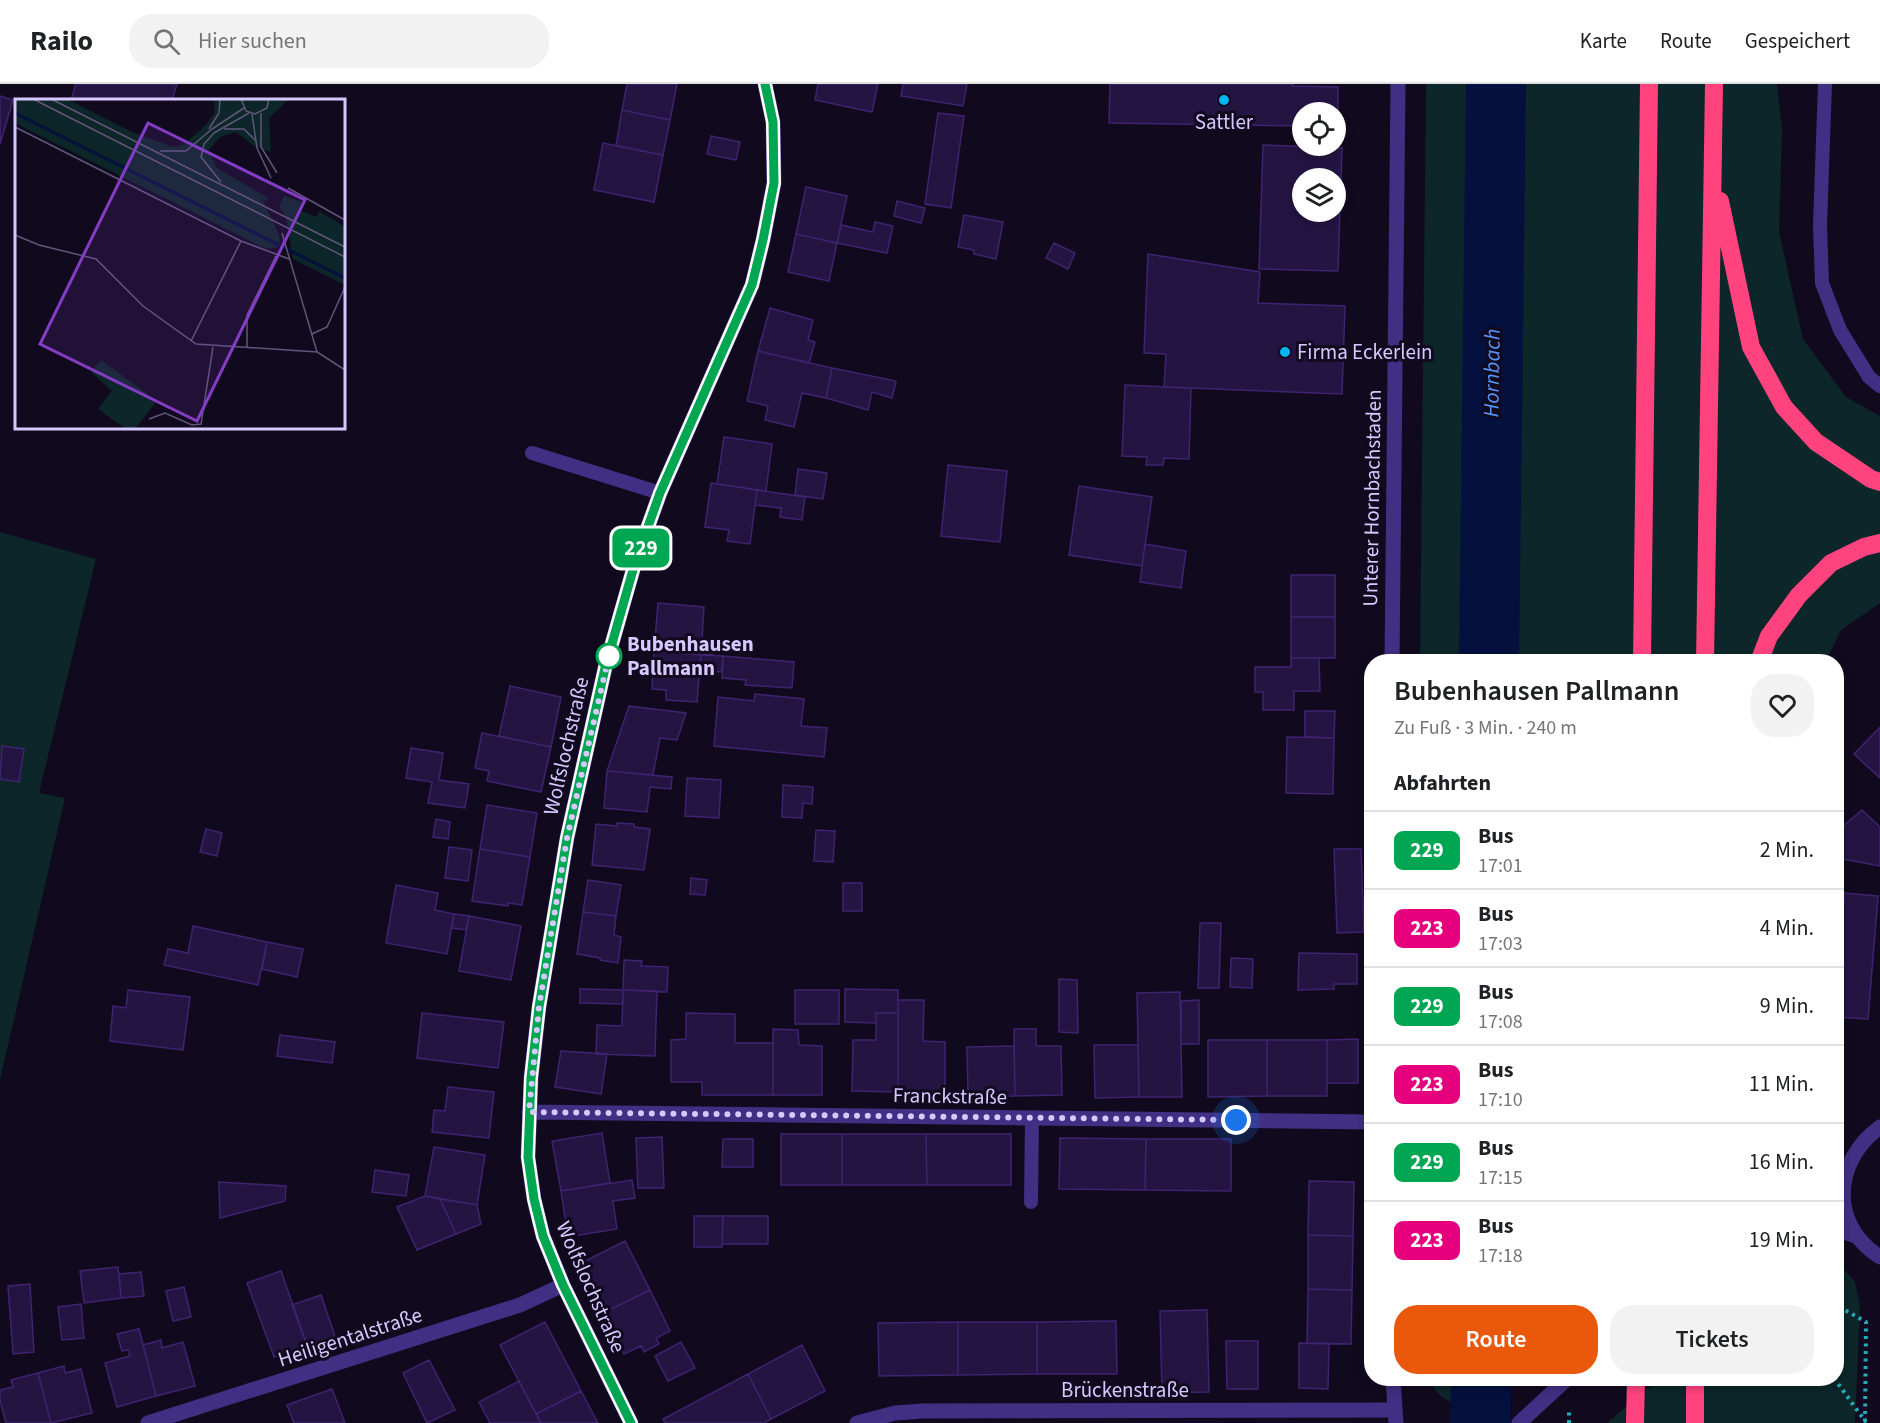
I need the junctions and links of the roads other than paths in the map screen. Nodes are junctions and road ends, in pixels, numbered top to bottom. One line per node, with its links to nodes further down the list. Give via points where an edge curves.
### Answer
1 (765, 84): 10 (street, Wolfslochstraße, via 773,122 774,183 755,274)
2 (1398, 84): 12 (street, Unterer Hornbachstaden)
3 (1649, 84): 13 (highway)
4 (1714, 84): 6 (highway)
5 (1825, 84): 7 (lane, via 1822,283 1840,330 1869,377)
6 (1714, 173): 9 (highway, via 1751,347 1784,407 1816,442); 14 (highway)
7 (1880, 386)
8 (532, 453): 10 (lane)
9 (1880, 482)
10 (660, 493): 16 (street, Wolfslochstraße, via 605,668 567,838 539,1007)
11 (1880, 543): 15 (highway, via 1831,563 1799,595 1769,636)
12 (1392, 654)
13 (1642, 654)
14 (1705, 654)
15 (1762, 654)
16 (529, 1112): 17 (street, Franckstraße); 26 (street, Wolfslochstraße, via 528,1157 534,1199 543,1236)
17 (1032, 1118): 18 (street, Franckstraße); 21 (lane)
18 (1364, 1122)
19 (1880, 1127): 20 (street)
20 (1844, 1163)
21 (1031, 1202)
22 (1844, 1204): 24 (street)
23 (1844, 1232): 24 (street)
24 (1858, 1238): 25 (street)
25 (1880, 1257)
26 (563, 1285): 32 (street, Heiligentalstraße, via 520,1305); 33 (street, Wolfslochstraße)
27 (1393, 1386): 31 (street)
28 (1560, 1386): 35 (street)
29 (1636, 1386): 36 (highway)
30 (1695, 1386): 37 (highway)
31 (1395, 1416): 34 (street, Brückenstraße, via 922,1411)
32 (148, 1423)
33 (631, 1423)
34 (857, 1423)
35 (1519, 1423)
36 (1635, 1423)
37 (1695, 1423)

